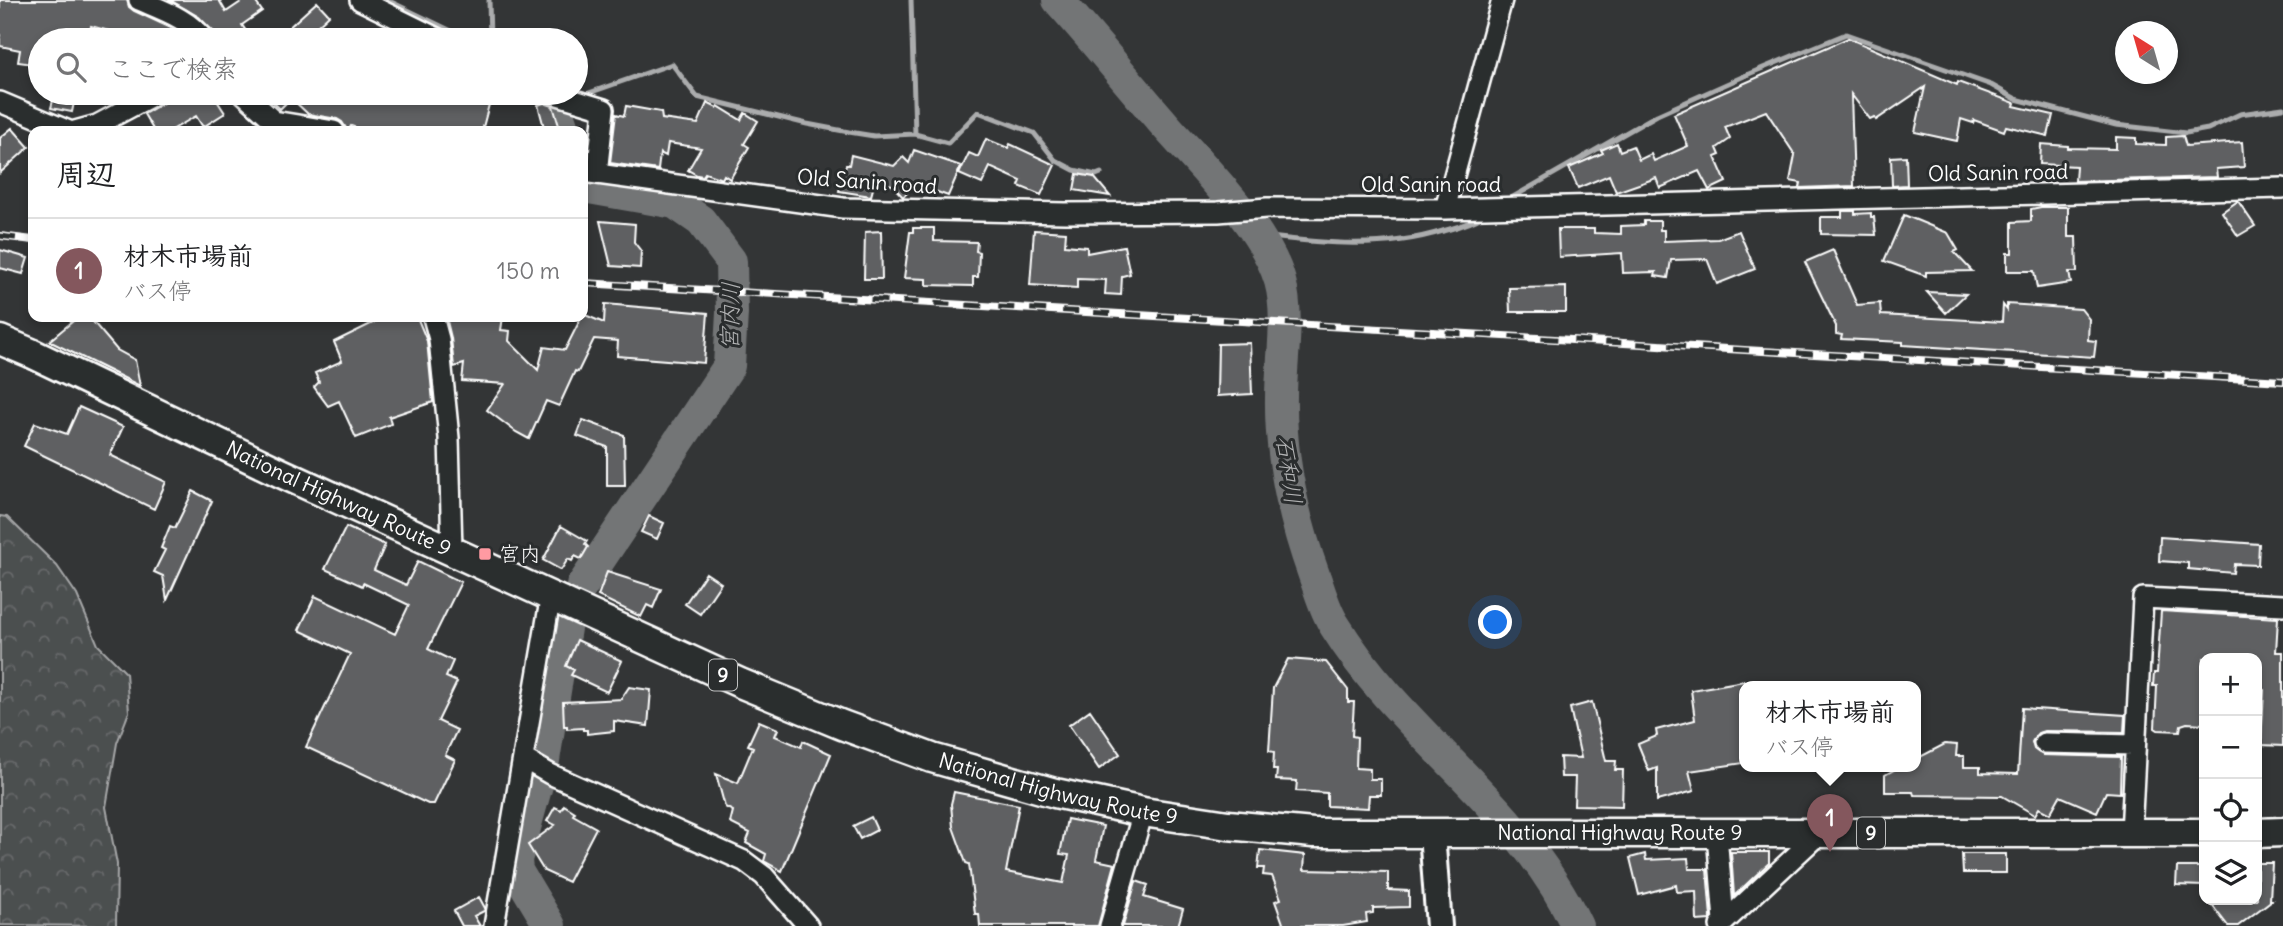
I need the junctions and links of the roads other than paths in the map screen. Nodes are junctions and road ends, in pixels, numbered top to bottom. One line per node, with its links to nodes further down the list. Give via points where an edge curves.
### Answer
1 (139, 0): 4 (street)
2 (360, 0): 6 (street)
3 (1502, 0): 16 (street)
4 (177, 8): 5 (street)
5 (195, 28)
6 (417, 28)
7 (0, 102): 11 (street)
8 (588, 104): 14 (street, via 604,109)
9 (134, 105): 12 (street)
10 (255, 105): 13 (street)
11 (57, 126)
12 (93, 126)
13 (277, 126)
14 (590, 173): 16 (street, Old Sanin road, via 843,208 1065,213)
15 (2283, 188): 16 (street, Old Sanin road)
16 (1445, 209)
17 (434, 322): 19 (street, via 449,438)
18 (0, 340): 19 (highway, National Highway Route 9 / 9)
19 (452, 551): 20 (highway, National Highway Route 9 / 9)
20 (551, 595): 24 (street); 25 (highway, National Highway Route 9 / 9, via 740,683 906,749 1055,793)
21 (2283, 605): 23 (street, via 2144,598)
22 (2044, 743): 23 (street)
23 (2136, 745): 32 (street)
24 (524, 759): 34 (street); 35 (street, via 744,861 764,876)
25 (1143, 812): 29 (highway, National Highway Route 9 / 9, via 1313,833); 36 (street)
26 (2262, 832): 27 (highway)
27 (2283, 832)
28 (2199, 833): 32 (highway, National Highway Route 9 / 9)
29 (1432, 834): 30 (highway, National Highway Route 9 / 9); 37 (main road)
30 (1717, 834): 31 (highway, National Highway Route 9 / 9); 33 (street)
31 (1819, 834): 32 (highway, National Highway Route 9 / 9); 33 (street)
32 (2131, 834)
33 (1722, 924)
34 (494, 926)
35 (808, 926)
36 (1110, 926)
37 (1439, 926)

